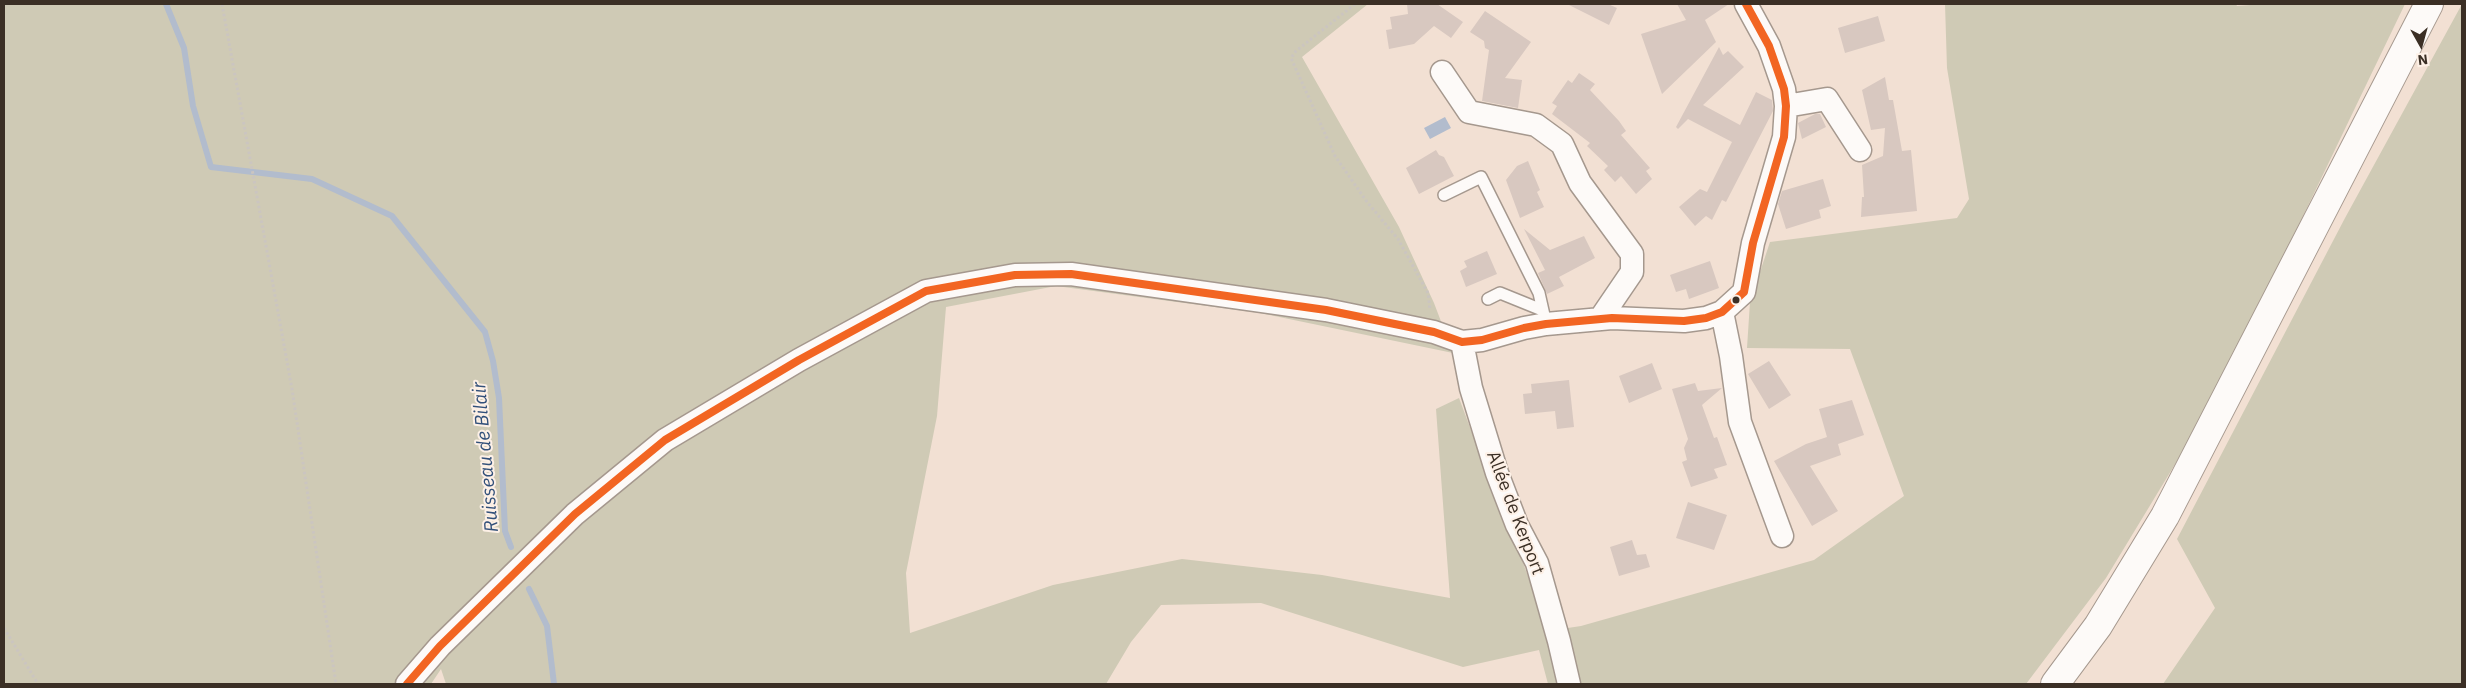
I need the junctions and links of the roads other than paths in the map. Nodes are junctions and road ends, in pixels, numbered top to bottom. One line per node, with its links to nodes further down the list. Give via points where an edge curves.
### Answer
1 (1746, 4): 4 (street, via 1769,46 1784,89)
2 (2429, 4): 15 (main road, via 2165,516 2098,626)
3 (1442, 72): 10 (street, via 1469,112 1536,125 1562,144 1580,183 1632,254 1632,272)
4 (1786, 106): 5 (street, via 1827,99); 8 (street, via 1784,137 1753,243 1744,292)
5 (1860, 150)
6 (1444, 195): 9 (lane, via 1481,177 1539,293)
7 (1488, 299): 9 (lane, via 1500,293)
8 (1722, 312): 10 (street, via 1684,321); 12 (street, via 1740,422)
9 (1544, 317): 10 (street); 11 (street, via 1524,328)
10 (1600, 319)
11 (1462, 342): 13 (street, via 1434,332 1326,310 1071,274 1015,275 926,291 799,360 665,440 575,514 440,646); 14 (street, Allée de Kerport, via 1471,388 1496,473 1536,563)
12 (1782, 536)
13 (407, 684)
14 (1569, 684)
15 (2055, 684)

